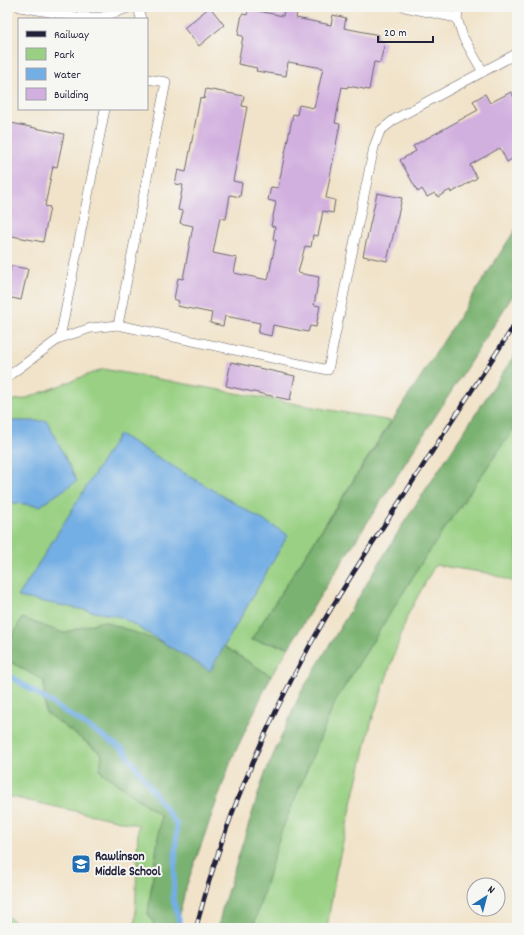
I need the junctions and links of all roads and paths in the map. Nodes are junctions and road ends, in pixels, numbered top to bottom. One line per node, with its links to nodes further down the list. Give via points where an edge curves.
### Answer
1 (20, 7): 2 (lane, via 78,17 102,17)
2 (131, 7)
3 (138, 7): 6 (lane)
4 (405, 7): 7 (lane)
5 (459, 7): 7 (lane)
6 (141, 18)
7 (457, 18): 9 (lane, via 463,37)
8 (517, 52): 9 (lane)
9 (483, 72): 12 (lane, via 395,120 380,132 374,147 328,370)
10 (148, 79): 12 (lane, via 166,82)
11 (105, 110): 13 (lane)
12 (118, 324): 13 (lane, via 91,328)
13 (60, 338): 14 (lane)
14 (7, 377)

